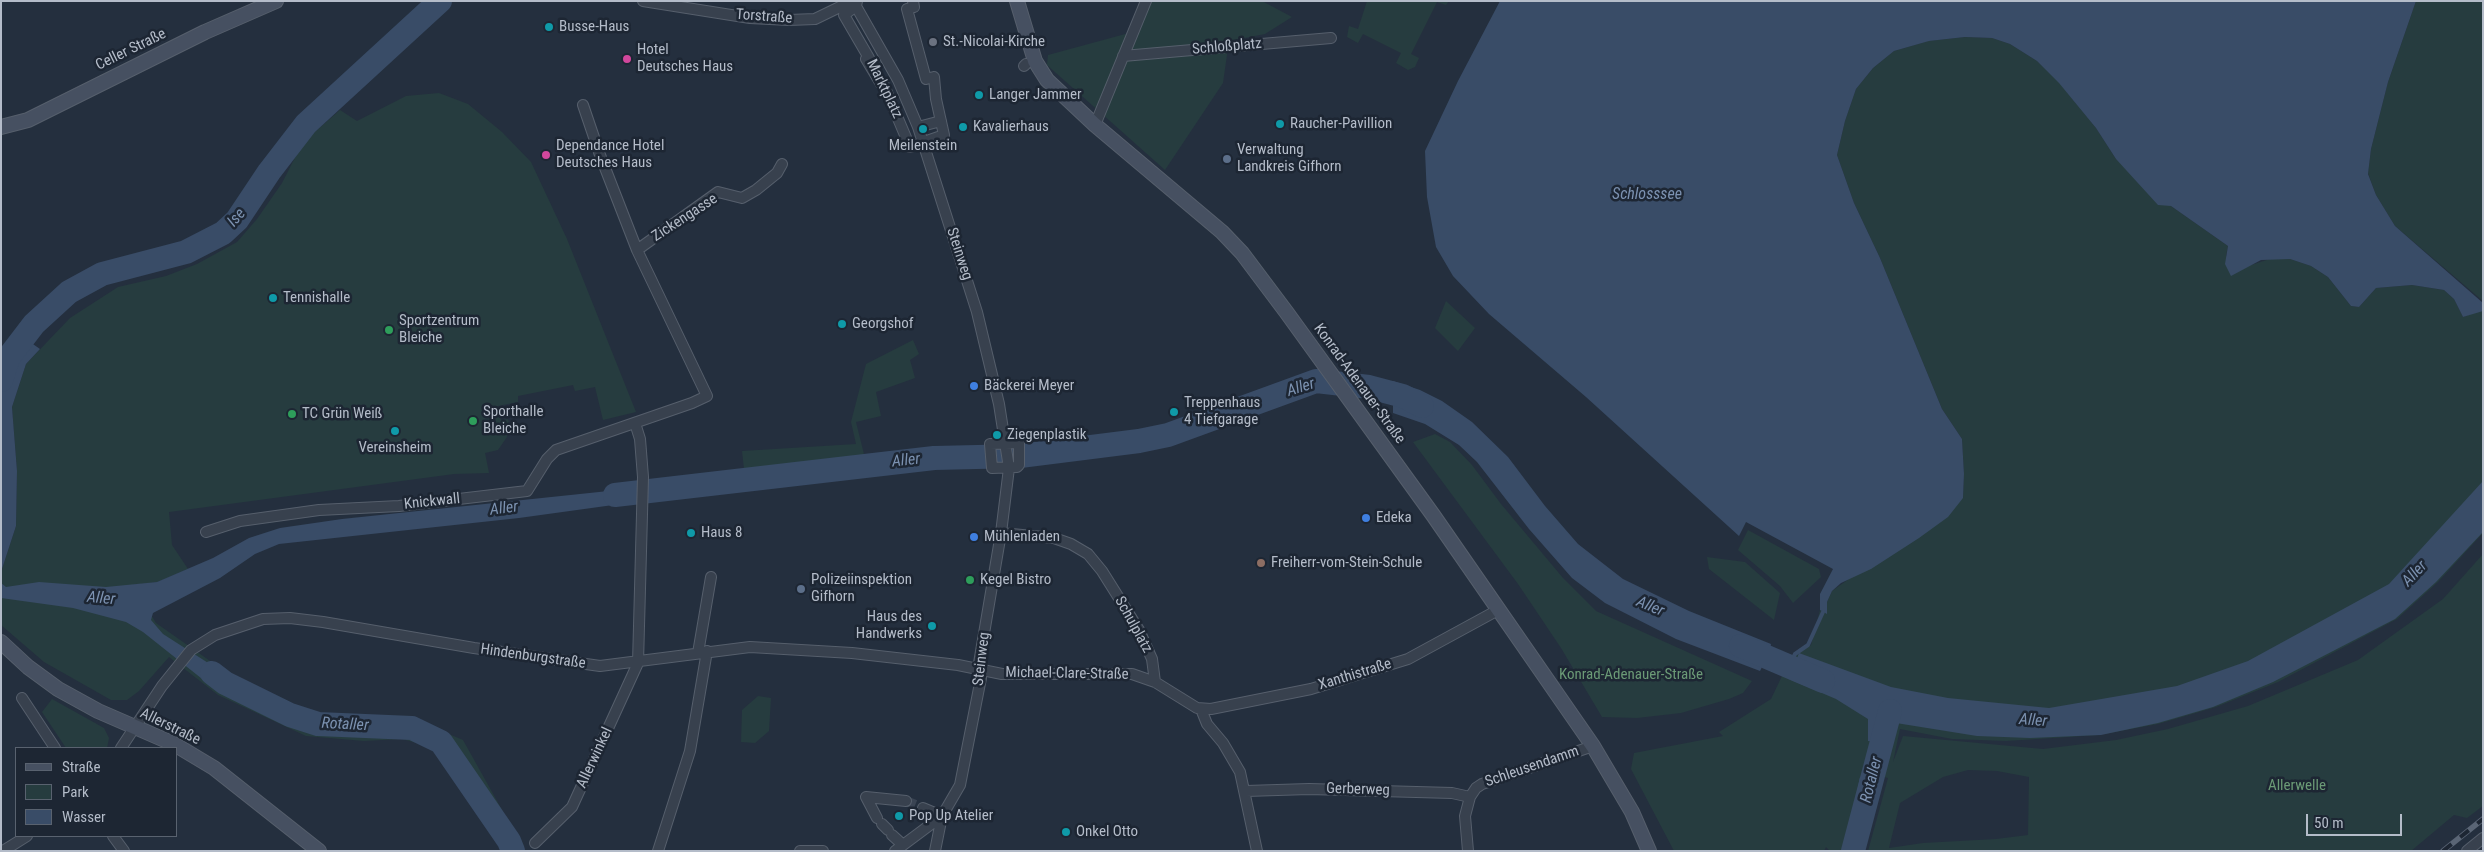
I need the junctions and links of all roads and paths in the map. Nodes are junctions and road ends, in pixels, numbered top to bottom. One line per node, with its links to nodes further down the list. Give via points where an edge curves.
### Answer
1 (276, 1): 15 (street, Celler Straße, via 205,32 28,120)
2 (643, 1): 6 (street, Torstraße, via 750,18 789,20 815,19)
3 (913, 1): 12 (street, via 914,7 907,9 926,80 934,77)
4 (1017, 1): 13 (street, Konrad-Adenauer-Straße, via 1035,61 1047,80)
5 (1146, 1): 8 (street)
6 (854, 2): 9 (street, Steinweg); 10 (street, Marktplatz, via 844,14 869,58 866,59)
7 (1331, 38): 8 (street, Schloßplatz)
8 (1123, 56): 13 (street)
9 (898, 80): 10 (street); 14 (street, Steinweg)
10 (885, 87): 16 (street, Marktplatz, via 910,147)
11 (583, 105): 18 (street, Knickwall)
12 (941, 121): 14 (street); 16 (street, via 944,135)
13 (1095, 125): 25 (street, Konrad-Adenauer-Straße, via 1235,246 1343,390)
14 (918, 126): 16 (street, Steinweg)
15 (1, 127)
16 (922, 142): 20 (street, Steinweg, via 977,312)
17 (782, 164): 18 (street, Zickengasse, via 777,173 756,190 742,198 718,192)
18 (637, 250): 19 (street, Knickwall, via 707,396)
19 (635, 423): 22 (street, Knickwall, via 556,450 527,491 399,506 319,510 240,522); 28 (street, via 640,439 643,477)
20 (1006, 443): 21 (street, Steinweg, via 1019,442 1019,465); 21 (street, via 990,444 992,468)
21 (1008, 468): 23 (street, Steinweg)
22 (206, 532)
23 (1001, 534): 29 (street, Steinweg); 30 (street, Schulplatz, via 1054,538 1088,554 1140,630 1152,659)
24 (711, 577): 27 (street)
25 (1498, 610): 32 (street, Xanthistraße, via 1408,659 1311,689); 34 (street, Konrad-Adenauer-Straße)
26 (1, 642): 33 (street, Allerstraße, via 58,689)
27 (702, 652): 28 (street, Hindenburgstraße); 29 (street, Hindenburgstraße, via 750,647 852,653); 50 (street, via 690,751)
28 (638, 663): 33 (street, Hindenburgstraße, via 600,666 290,618 263,619 215,635 191,650); 45 (street, Allerwinkel, via 572,807)
29 (978, 669): 30 (street, Michael-Clare-Straße, via 1010,674 1132,674); 41 (street, Steinweg, via 981,678 960,785)
30 (1155, 682): 32 (street, Michael-Clare-Straße)
31 (22, 698): 35 (street)
32 (1201, 709): 37 (street, via 1207,724 1238,767)
33 (135, 728): 36 (street, Hindenburgstraße); 49 (street, Allerstraße, via 174,744 214,768)
34 (1593, 746): 38 (street, Schleusendamm, via 1482,784); 56 (street, Konrad-Adenauer-Straße, via 1632,812)
35 (54, 747)
36 (122, 747)
37 (1246, 791): 38 (street, Gerberweg, via 1452,792); 54 (street)
38 (1470, 797): 55 (street, Schleusendamm, via 1465,816)
39 (906, 801): 46 (street, Steinweg, via 866,797)
40 (923, 808): 41 (street)
41 (942, 816): 46 (street, Steinweg); 53 (street, Steinweg)
42 (25, 837): 47 (street)
43 (114, 837): 48 (street)
44 (2483, 838): 57 (street)
45 (535, 843)
46 (899, 848)
47 (3, 851)
48 (124, 851)
49 (319, 851)
50 (658, 851)
51 (800, 851): 52 (street)
52 (823, 851)
53 (935, 851)
54 (1257, 851)
55 (1468, 851)
56 (1649, 851)
57 (2467, 851)

